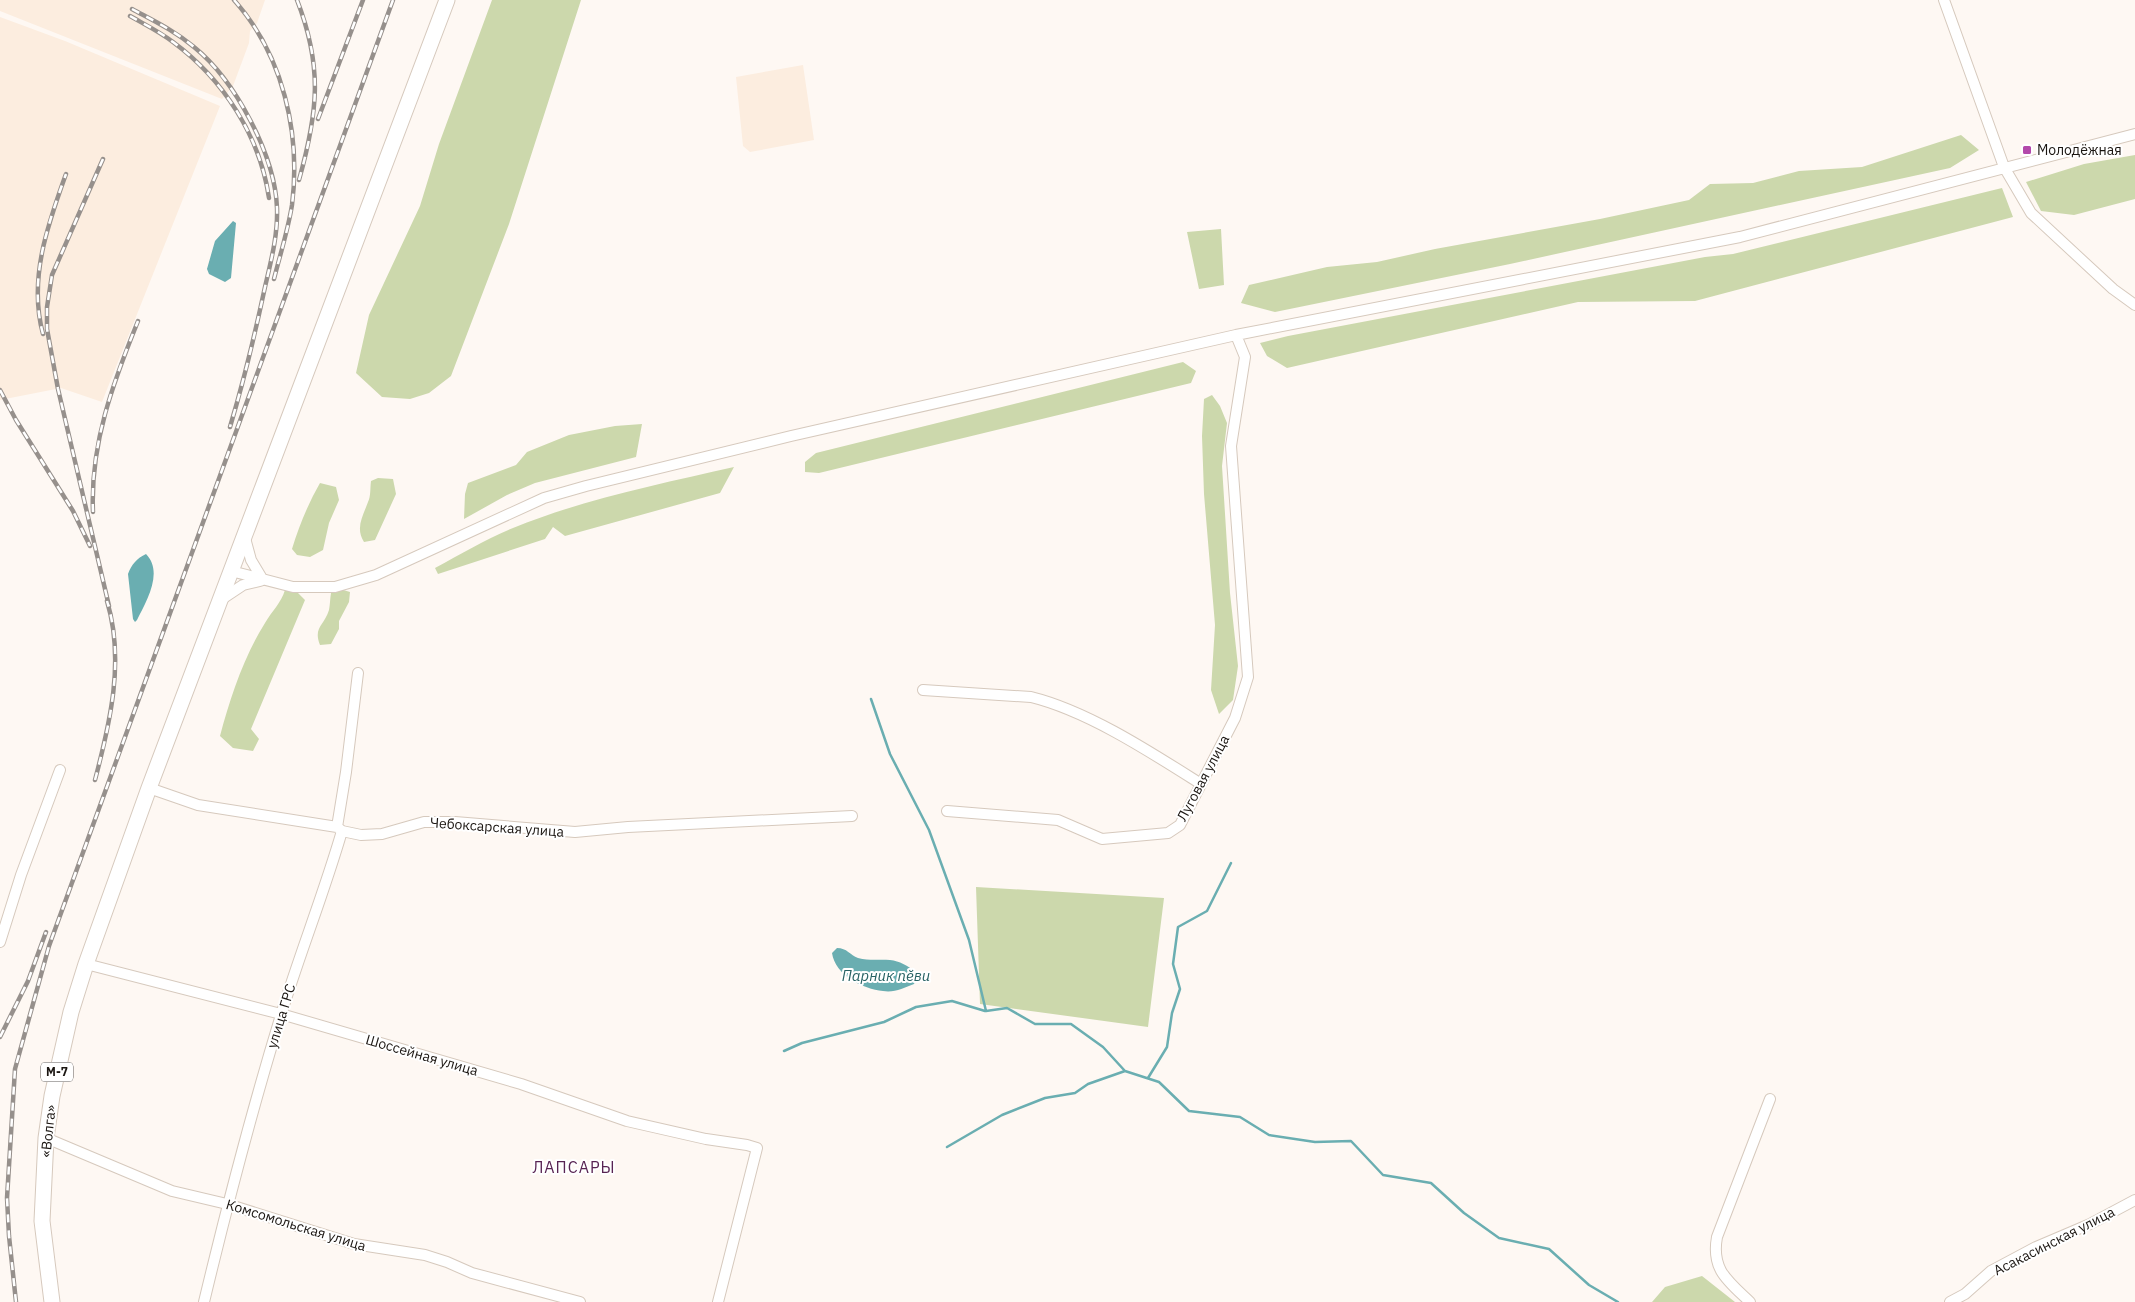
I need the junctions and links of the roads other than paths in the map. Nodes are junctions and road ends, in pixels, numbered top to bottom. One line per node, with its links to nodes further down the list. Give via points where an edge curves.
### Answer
1 (447, 0): 7 (highway, «Волга»)
2 (1944, 0): 4 (street)
3 (2135, 134): 4 (street)
4 (2004, 167): 5 (street, via 2031,213); 6 (street, via 1740,237)
5 (2135, 306)
6 (1236, 335): 9 (street, via 586,486 544,498 355,582 317,588 293,587); 14 (street, Луговая улица, via 1245,357 1231,446 1248,677 1235,718)
7 (245, 535): 8 (highway, «Волга»); 9 (street, via 251,560)
8 (231, 571): 9 (street); 10 (highway, «Волга»)
9 (263, 580): 10 (street, via 243,585)
10 (220, 600): 15 (highway, «Волга»)
11 (358, 673): 18 (street, улица ГРС)
12 (923, 690): 14 (street, via 1031,697 1045,701 1146,750)
13 (60, 770): 19 (street)
14 (1201, 784): 16 (street, Луговая улица, via 1180,825 1168,833 1102,839 1058,820)
15 (149, 788): 18 (street, Чебоксарская улица, via 198,805); 20 (highway, «Волга» / М-7)
16 (947, 811)
17 (852, 816): 18 (street, Чебоксарская улица, via 575,832 432,822 382,834 361,835)
18 (339, 829): 21 (street, улица ГРС, via 330,873)
19 (0, 942)
20 (86, 964): 21 (street, Шоссейная улица); 23 (highway, «Волга» / М-7, via 60,1055)
21 (281, 1014): 25 (street, улица ГРС); 29 (street, Шоссейная улица, via 521,1084 627,1121 757,1148)
22 (1770, 1099): 30 (street, via 1717,1237 1715,1250 1719,1269)
23 (46, 1138): 25 (street, Комсомольская улица, via 172,1191); 26 (highway, «Волга» / М-7, via 42,1221)
24 (2135, 1200): 31 (street, Асакасинская улица, via 1991,1271 1965,1294)
25 (227, 1204): 27 (street, улица ГРС); 28 (street, Комсомольская улица, via 354,1244 425,1255 472,1273)
26 (52, 1302)
27 (204, 1302)
28 (580, 1302)
29 (718, 1302)
30 (1750, 1302)
31 (1950, 1302)

